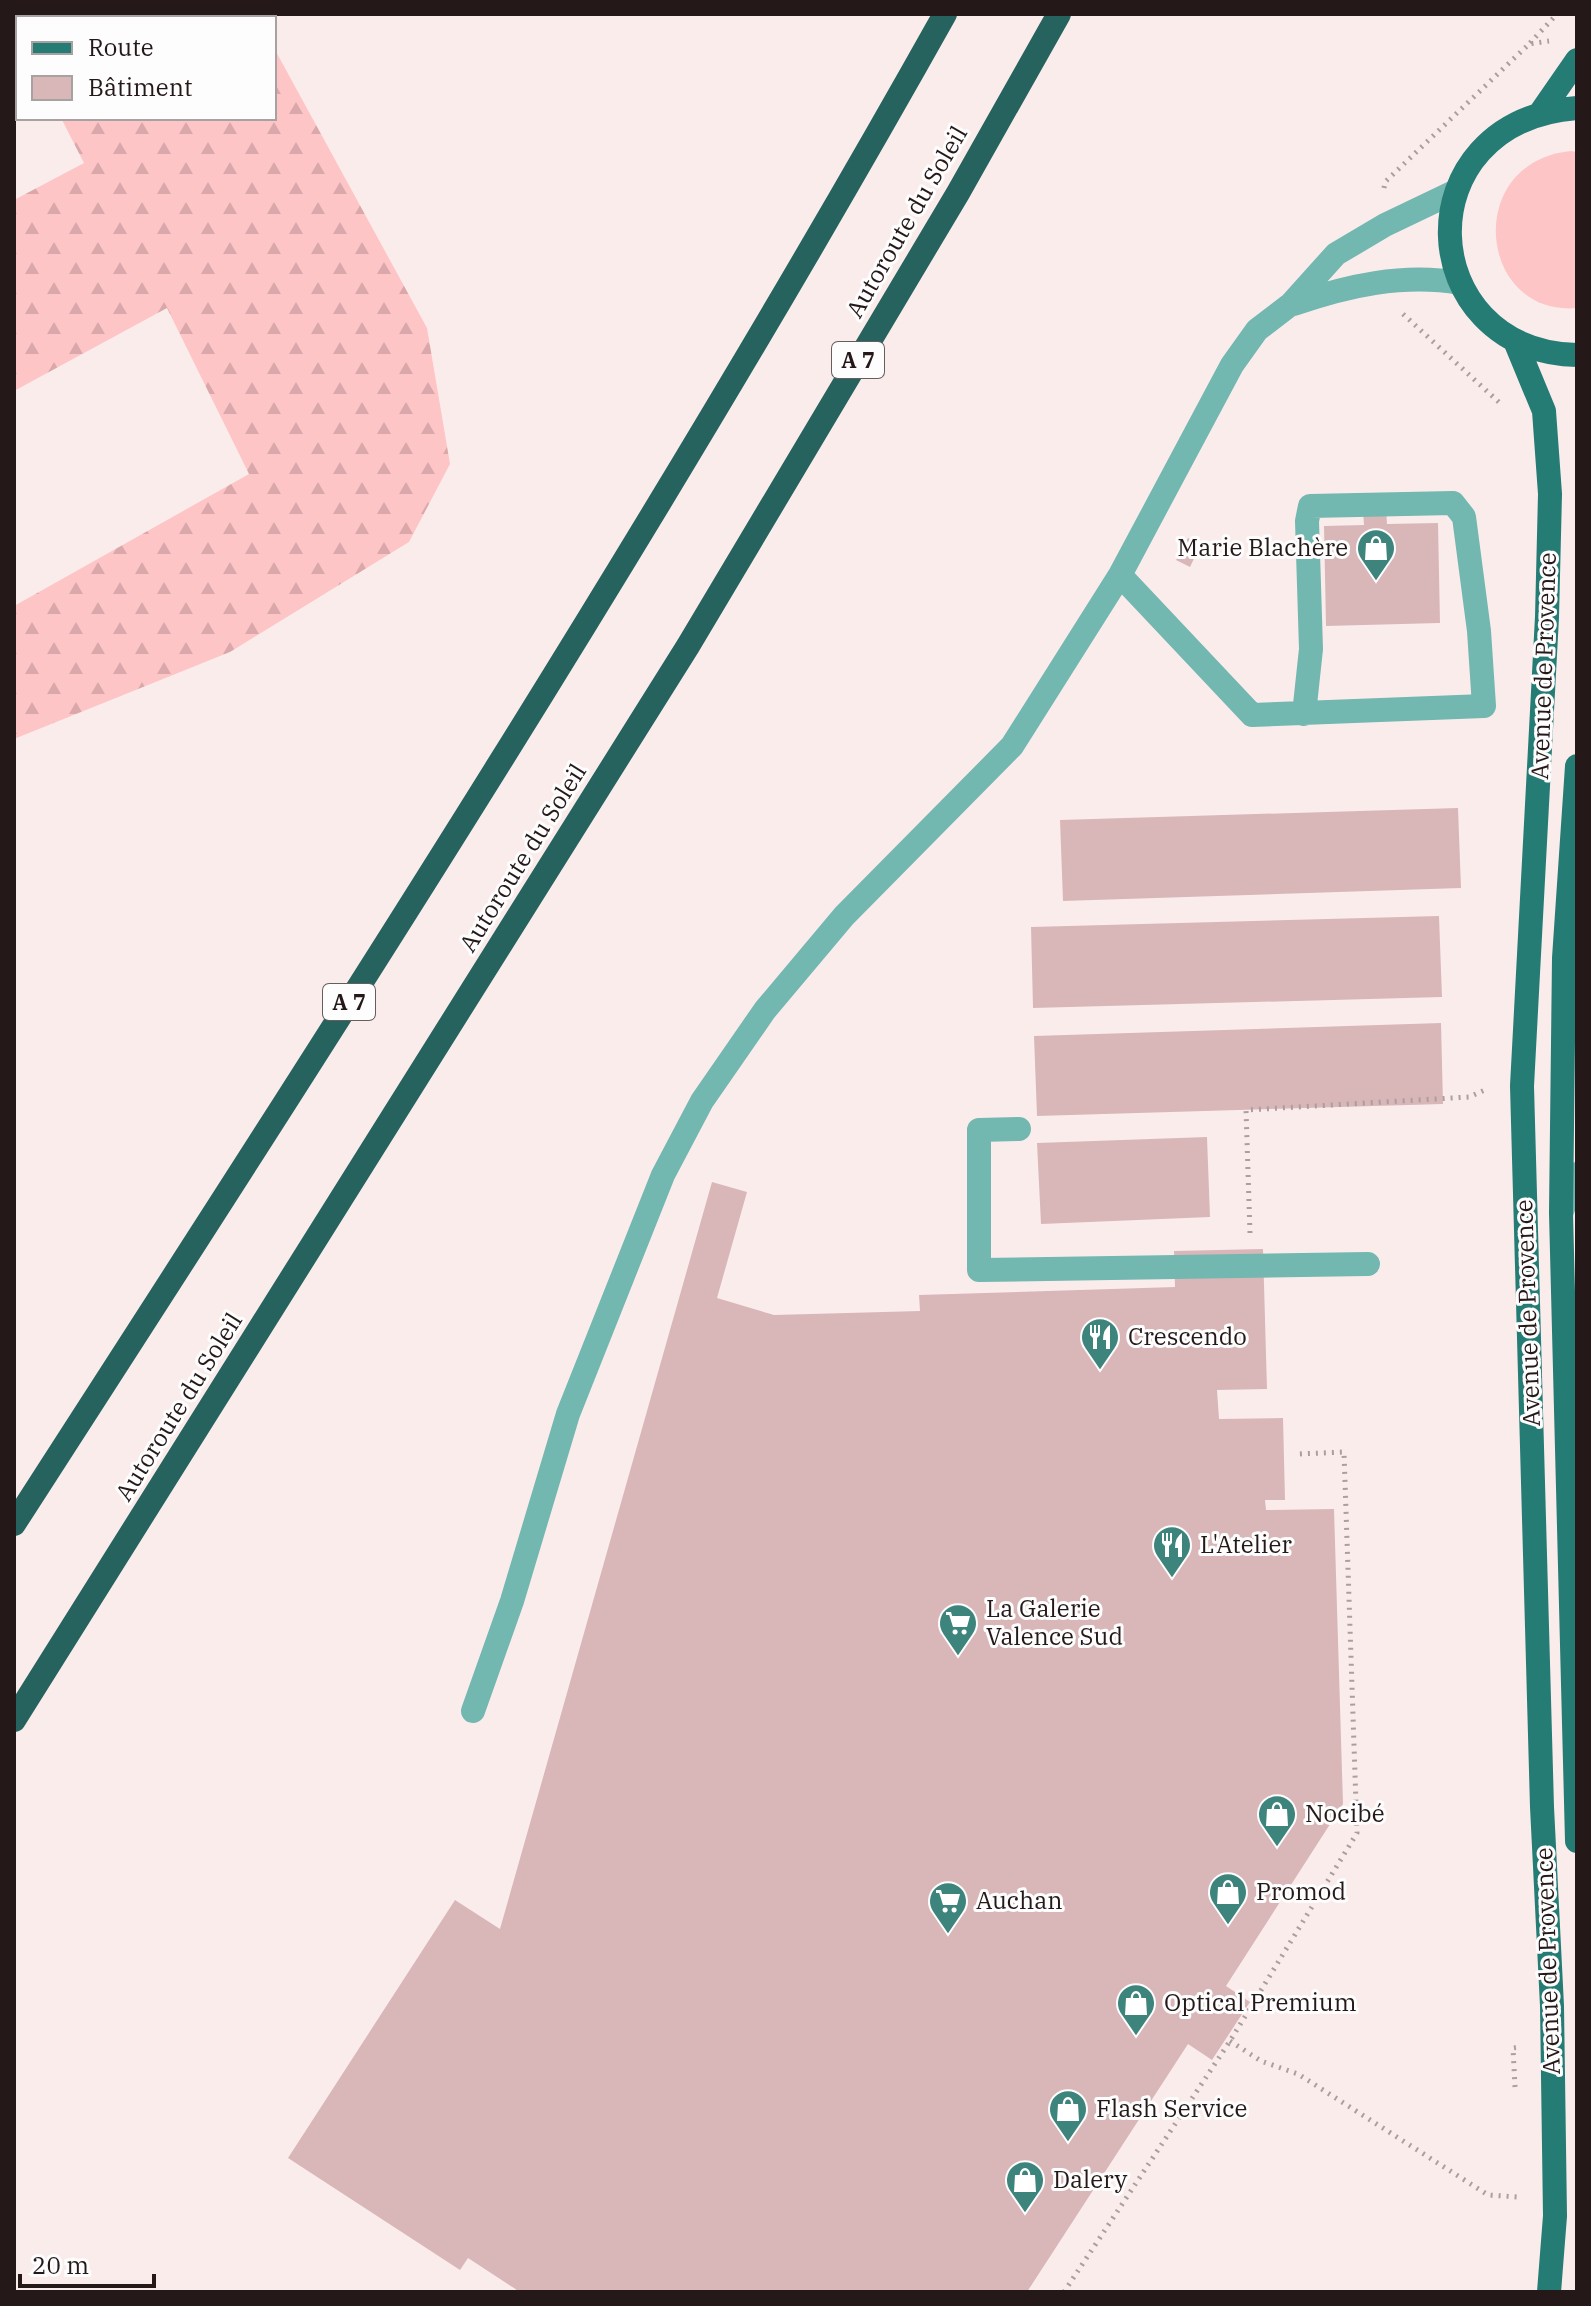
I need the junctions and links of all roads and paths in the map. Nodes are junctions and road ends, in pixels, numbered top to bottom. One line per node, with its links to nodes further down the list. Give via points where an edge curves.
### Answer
1 (945, 14): 23 (highway, A 7, via 601,597 278,1116)
2 (1059, 14): 25 (highway, Autoroute du Soleil / A 7, via 688,646)
3 (1557, 14): 4 (path)
4 (1529, 44)
5 (1577, 60): 7 (main road)
6 (1577, 108): 7 (main road)
7 (1541, 112): 8 (main road, via 1513,123 1489,141 1469,164)
8 (1456, 191): 9 (main road, via 1449,222); 10 (lane, via 1336,254)
9 (1460, 283): 10 (lane, via 1430,277 1344,287); 11 (main road, via 1483,316)
10 (1291, 304): 13 (lane, via 1257,330 1232,365)
11 (1515, 341): 12 (main road, via 1552,354); 30 (main road, Avenue de Provence, via 1544,411 1550,494 1522,1086 1552,2006 1555,2216)
12 (1577, 355)
13 (1120, 575): 14 (lane, via 1252,715); 24 (lane, via 1012,746 844,916 765,1010 702,1101 663,1175 568,1414)
14 (1304, 714): 14 (lane, via 1311,649 1310,506 1453,503 1464,517 1484,706)
15 (1577, 766): 19 (main road, Avenue de Provence, via 1564,958)
16 (1483, 1089): 20 (path, via 1469,1097 1246,1110)
17 (1019, 1129): 21 (lane, via 979,1130 979,1270)
18 (1577, 1174): 19 (lane)
19 (1561, 1213): 26 (main road, Avenue de Provence)
20 (1250, 1234)
21 (1368, 1264)
22 (1299, 1454): 27 (path, via 1344,1452 1357,1833)
23 (14, 1524)
24 (473, 1711)
25 (17, 1717)
26 (1577, 1841)
27 (1230, 2041): 28 (path, via 1261,2061 1298,2074 1488,2195); 29 (path)
28 (1518, 2197)
29 (1064, 2292)
30 (1549, 2292)

